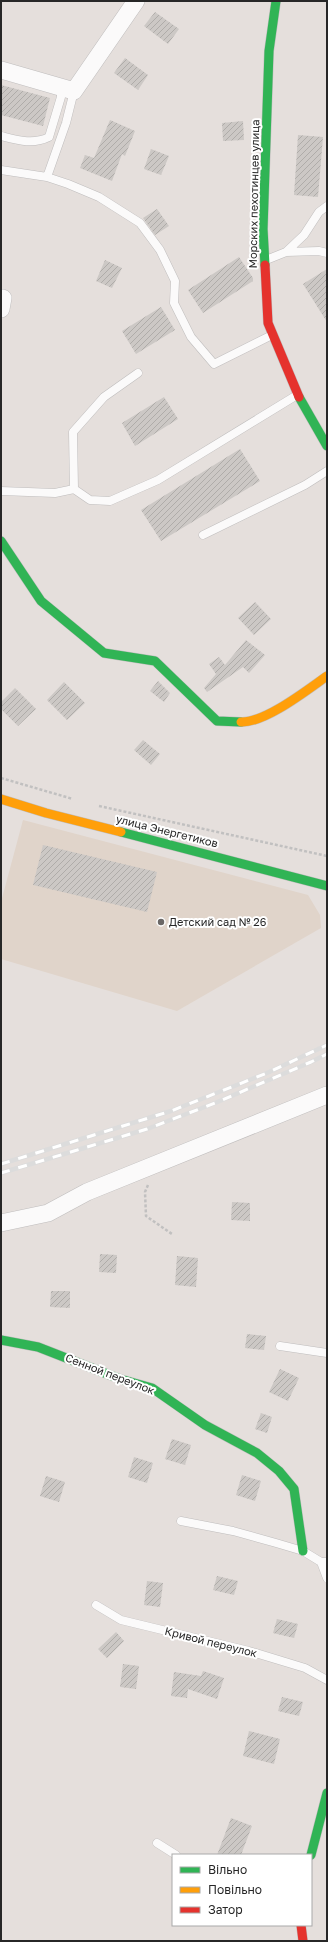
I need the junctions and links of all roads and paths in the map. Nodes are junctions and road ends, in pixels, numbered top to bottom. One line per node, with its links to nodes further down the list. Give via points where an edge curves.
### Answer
1 (136, 1): 4 (street)
2 (276, 1): 11 (main road, Морских пехотинцев улица, via 269,51)
3 (1, 70): 4 (street)
4 (67, 90): 5 (lane, via 61,97 49,137 39,142 18,141); 7 (lane, via 66,123)
5 (1, 136)
6 (1, 170): 7 (lane)
7 (46, 178): 12 (lane, via 99,197 140,223 160,250 175,281 174,303 192,337 214,364)
8 (327, 206): 9 (lane, via 319,212 304,235)
9 (286, 252): 10 (lane); 11 (lane)
10 (327, 253)
11 (263, 261): 12 (main road, Морских пехотинцев улица, via 268,323)
12 (273, 334): 14 (main road, Морских пехотинцев улица)
13 (138, 373): 17 (lane, via 104,397 74,432)
14 (298, 395): 15 (main road, Морских пехотинцев улица); 17 (lane, via 158,480 110,501 90,500)
15 (327, 446)
16 (327, 471): 19 (lane, via 305,485)
17 (74, 489): 18 (lane, via 55,493)
18 (1, 491)
19 (203, 535)
20 (1, 541): 21 (main road, via 40,601 104,653 155,661 217,721 248,722 278,709)
21 (327, 676)
22 (1, 778): 24 (path)
23 (1, 799): 27 (main road, улица Энергетиков)
24 (75, 800)
25 (97, 806): 26 (path)
26 (327, 856)
27 (327, 886)
28 (327, 1095): 29 (street)
29 (156, 1164): 30 (street, via 87,1192 48,1213); 31 (path, via 145,1192 146,1216)
30 (1, 1223)
31 (172, 1234)
32 (1, 1340): 36 (main road, Сенной переулок, via 38,1347 120,1379 152,1388 205,1425 257,1453 279,1471 294,1489)
33 (280, 1346): 34 (lane)
34 (327, 1353)
35 (181, 1521): 36 (lane, via 233,1531)
36 (302, 1551): 37 (lane)
37 (324, 1562): 38 (lane)
38 (327, 1578)
39 (96, 1605): 40 (lane, Кривой переулок, via 121,1620 256,1653 305,1668)
40 (327, 1680)
41 (327, 1793): 44 (main road)
42 (157, 1843): 43 (lane)
43 (174, 1854)
44 (310, 1854)

